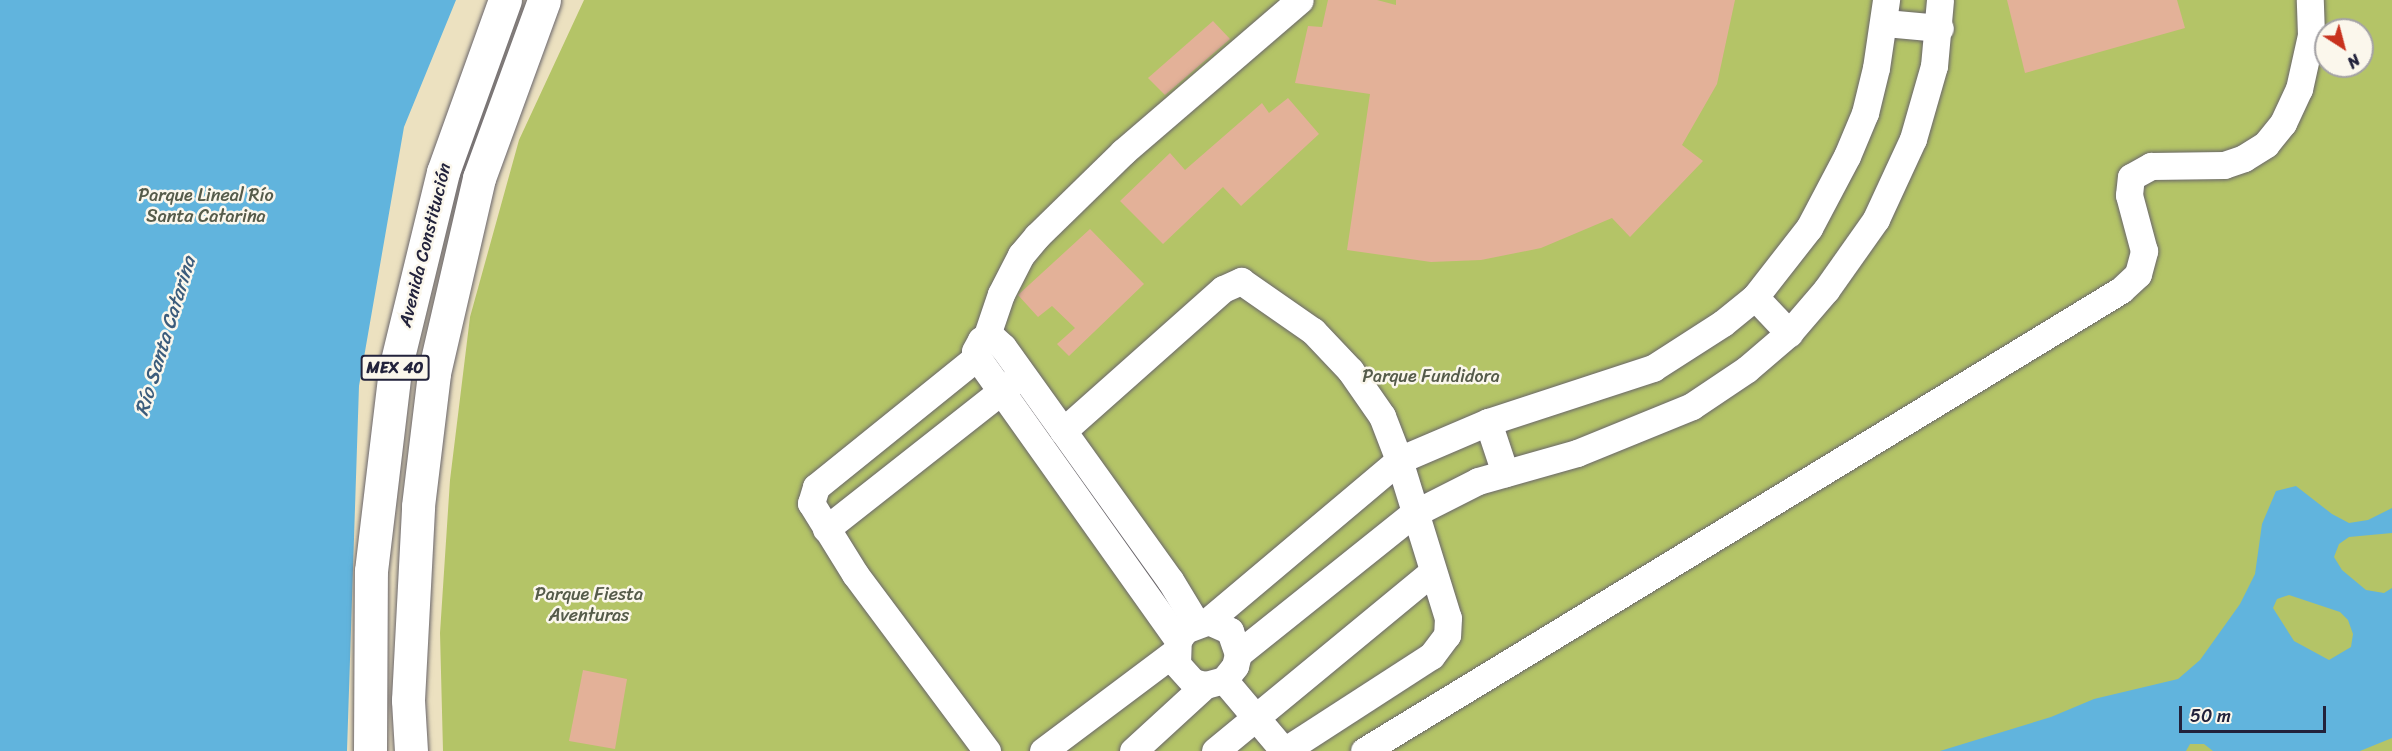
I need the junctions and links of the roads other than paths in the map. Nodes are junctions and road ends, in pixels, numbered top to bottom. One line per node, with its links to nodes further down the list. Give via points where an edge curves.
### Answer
1 (506, 0): 23 (highway, Avenida Constitución / MEX 40, via 443,172 395,369 371,571)
2 (544, 0): 24 (highway, Avenida Constitución / MEX 40, via 479,178 461,242 434,373 418,506 408,700)
3 (1300, 0): 10 (street, via 1124,152 1037,236 1021,255 1006,284)
4 (1940, 0): 7 (street)
5 (2310, 0): 30 (street, via 2311,35 2299,89 2283,123 2266,144 2224,165 2151,166 2131,177 2129,195 2144,251 2138,274 2121,290)
6 (1885, 12): 7 (street); 8 (street, via 1864,113 1830,194)
7 (1940, 28): 9 (street, via 1934,66 1913,139 1876,219 1826,290)
8 (1755, 297): 9 (street); 12 (street, via 1723,323 1653,368)
9 (1789, 333): 15 (street, via 1747,369 1692,405 1577,453)
10 (982, 347): 11 (street, via 998,341); 17 (street, via 816,487 811,503)
11 (1012, 383): 13 (street); 17 (street); 19 (street)
12 (1488, 422): 14 (street); 15 (street)
13 (1063, 431): 14 (street, via 1223,289 1240,281 1313,331 1350,370 1382,416); 19 (street, via 1170,580)
14 (1400, 460): 16 (street); 19 (street)
15 (1505, 473): 16 (street, via 1478,481)
16 (1413, 514): 18 (street); 20 (street)
17 (826, 530): 25 (street, via 963,725)
18 (1431, 573): 22 (street); 29 (street, via 1448,618 1447,635 1441,646)
19 (1189, 634): 20 (street, via 1230,632); 21 (street, via 1183,675); 26 (street)
20 (1238, 654): 21 (street, via 1235,666)
21 (1214, 682): 22 (street); 27 (street)
22 (1257, 718): 28 (street); 29 (street)
23 (370, 751)
24 (411, 751)
25 (987, 751)
26 (1043, 751)
27 (1133, 751)
28 (1215, 751)
29 (1284, 751)
30 (1364, 751)

